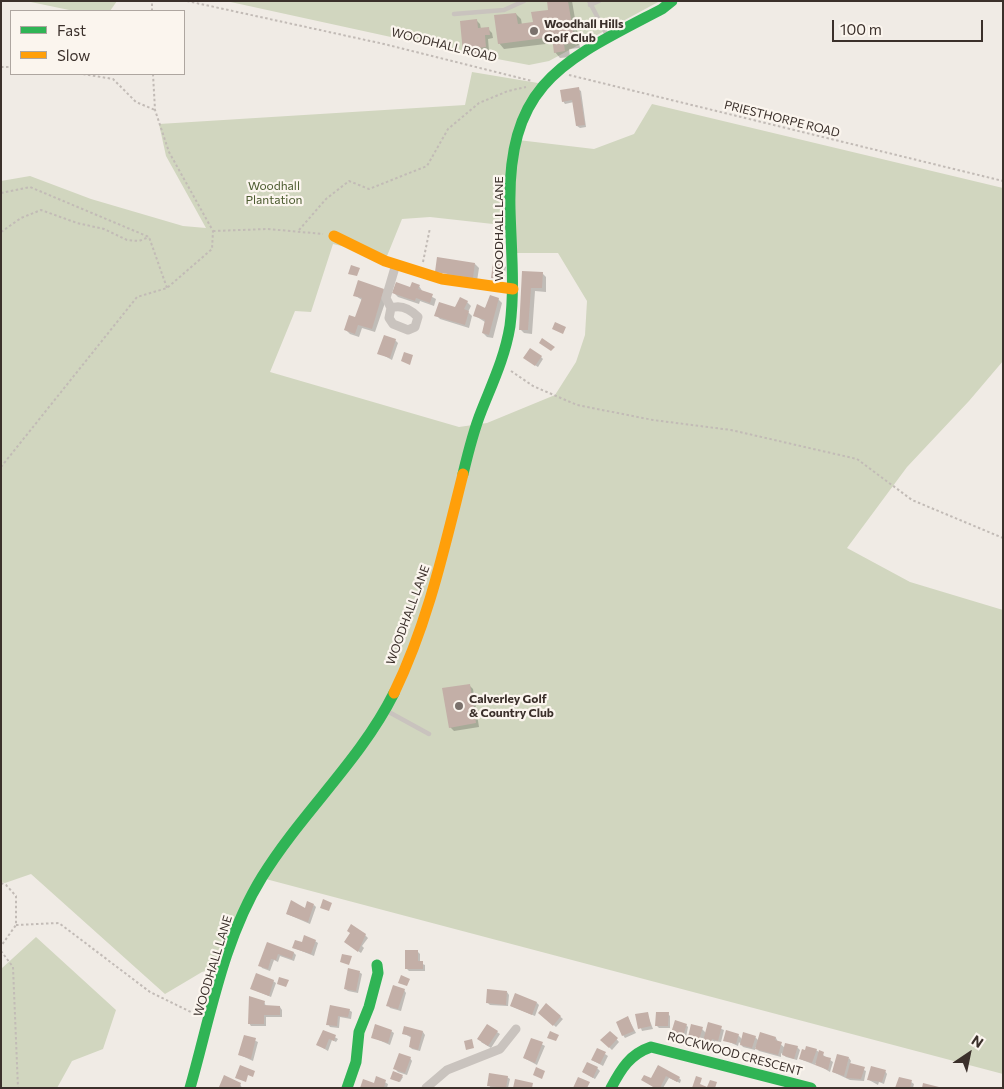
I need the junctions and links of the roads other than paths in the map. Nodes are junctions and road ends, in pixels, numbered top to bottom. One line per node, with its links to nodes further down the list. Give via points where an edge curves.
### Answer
1 (524, 1): 5 (lane, via 504,10)
2 (599, 1): 4 (lane)
3 (672, 1): 6 (street)
4 (590, 3): 6 (lane)
5 (454, 14)
6 (608, 38): 9 (street, WOODHALL LANE, via 558,70 544,84 526,112 517,140 511,179)
7 (334, 236): 8 (street)
8 (396, 264): 9 (street, via 442,278); 10 (street, via 386,298)
9 (513, 289): 11 (street, WOODHALL LANE, via 506,346 476,424 434,590)
10 (391, 308)
11 (385, 710): 12 (lane); 15 (street, WOODHALL LANE, via 350,764 262,878 245,909)
12 (429, 734)
13 (377, 965): 16 (street, via 378,973 359,1032 356,1062)
14 (516, 1030): 17 (street, via 500,1049 447,1070)
15 (190, 1088)
16 (347, 1088)
17 (426, 1088)
18 (611, 1088): 19 (street, ROCKWOOD CRESCENT, via 625,1062 634,1053 651,1047)
19 (811, 1088)

